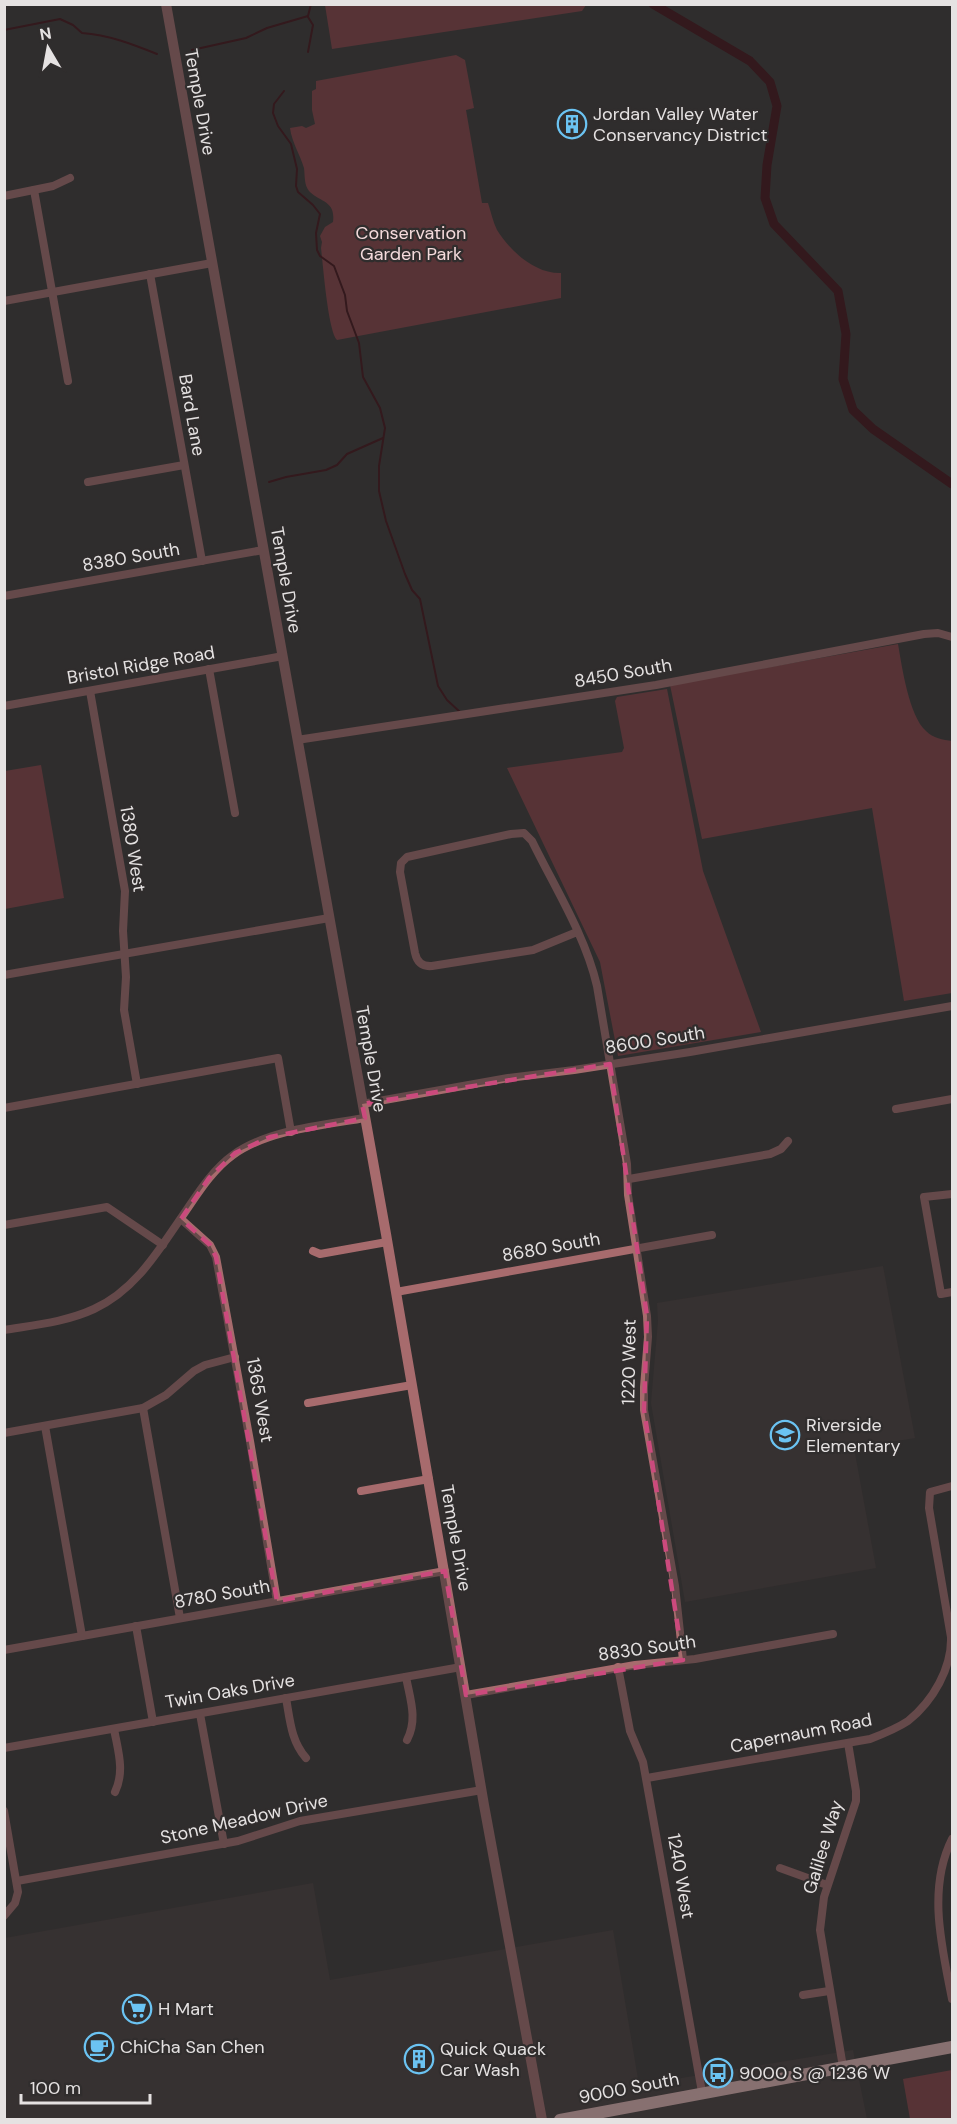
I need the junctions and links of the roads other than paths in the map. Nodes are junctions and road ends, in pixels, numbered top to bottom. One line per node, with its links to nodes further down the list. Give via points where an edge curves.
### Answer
1 (166, 4): 5 (street, Temple Drive)
2 (70, 178): 3 (street)
3 (34, 190): 4 (street); 7 (street)
4 (4, 196)
5 (212, 263): 6 (street); 12 (street, Temple Drive)
6 (150, 274): 7 (street); 10 (street, Bard Lane)
7 (52, 292): 8 (street); 9 (street)
8 (4, 301)
9 (68, 381)
10 (184, 465): 11 (street); 13 (street, Bard Lane)
11 (88, 482)
12 (263, 549): 13 (street, 8380 South); 16 (street, Temple Drive)
13 (202, 561): 14 (street, 8380 South)
14 (4, 596)
15 (952, 637): 20 (street, 8450 South, via 924,634 656,685)
16 (282, 656): 17 (street, Bristol Ridge Road); 20 (street, Temple Drive)
17 (209, 669): 18 (street, Bristol Ridge Road); 21 (street)
18 (90, 691): 19 (street, Bristol Ridge Road); 24 (street, 1380 West, via 125,891)
19 (4, 706)
20 (297, 740): 22 (street, Temple Drive)
21 (235, 813)
22 (329, 918): 24 (street); 30 (street, Temple Drive)
23 (577, 932): 23 (street, 1220 West, via 532,841 524,833 410,856 400,863 415,953 425,966 533,950); 27 (street, 1220 West, via 595,975)
24 (125, 954): 25 (street); 28 (street, 1380 West, via 124,1010)
25 (4, 975)
26 (952, 1006): 27 (street, 8600 South)
27 (610, 1064): 30 (street, 8600 South); 36 (street, 1220 West)
28 (137, 1084): 31 (street); 34 (street, via 278,1058)
29 (952, 1099): 32 (street)
30 (362, 1104): 33 (street, Temple Drive)
31 (4, 1108)
32 (896, 1109)
33 (365, 1118): 34 (street); 41 (street, Temple Drive)
34 (291, 1132): 38 (street, via 235,1153 209,1178)
35 (788, 1141): 36 (street, via 770,1154)
36 (629, 1179): 43 (street, 1220 West)
37 (952, 1194): 46 (street, via 924,1197 941,1294)
38 (181, 1219): 42 (street); 48 (street, 1365 West, via 210,1245 216,1257)
39 (4, 1225): 42 (street, via 107,1207)
40 (712, 1235): 43 (street, 8680 South)
41 (387, 1242): 44 (street, via 320,1254); 45 (street, Temple Drive)
42 (163, 1245): 47 (street, via 120,1294 94,1309)
43 (636, 1248): 45 (street, 8680 South); 64 (street, 1220 West, via 647,1316 644,1410 675,1586)
44 (313, 1251)
45 (396, 1292): 49 (street, Temple Drive)
46 (952, 1292)
47 (4, 1330)
48 (235, 1358): 51 (street, via 205,1365); 58 (street, 1365 West)
49 (412, 1384): 50 (street); 54 (street, Temple Drive)
50 (308, 1403)
51 (142, 1408): 52 (street); 59 (street)
52 (45, 1426): 53 (street); 62 (street)
53 (4, 1433)
54 (429, 1479): 56 (street); 57 (street, Temple Drive)
55 (952, 1486): 74 (street, Capernaum Road, via 930,1492 928,1508 951,1637 952,1651 945,1674 909,1720 870,1739)
56 (361, 1491)
57 (445, 1571): 58 (street, 8780 South); 65 (street, Temple Drive)
58 (277, 1601): 59 (street, 8780 South)
59 (180, 1618): 60 (street, 8780 South)
60 (136, 1626): 62 (street, 8780 South); 71 (street)
61 (833, 1634): 64 (street, 8830 South)
62 (82, 1636): 63 (street, 8780 South)
63 (4, 1650)
64 (683, 1660): 66 (street, 8830 South)
65 (461, 1667): 67 (street, Twin Oaks Drive); 68 (street, Temple Drive)
66 (618, 1668): 68 (street, 8830 South); 77 (street, 1240 West, via 630,1731)
67 (406, 1677): 69 (street, Twin Oaks Drive); 73 (street, via 414,1717)
68 (466, 1695): 78 (street, Temple Drive)
69 (286, 1698): 70 (street, Twin Oaks Drive); 76 (street, via 293,1737)
70 (200, 1714): 71 (street, Twin Oaks Drive); 82 (street)
71 (153, 1722): 72 (street, Twin Oaks Drive)
72 (114, 1729): 75 (street, Twin Oaks Drive); 79 (street, via 121,1770)
73 (407, 1740)
74 (848, 1743): 77 (street, Capernaum Road); 85 (street, Galilee Way, via 856,1801)
75 (4, 1748)
76 (306, 1758)
77 (646, 1778): 93 (street, 1240 West)
78 (482, 1790): 82 (street, Stone Meadow Drive, via 300,1821); 94 (street, Temple Drive)
79 (115, 1792)
80 (4, 1811): 84 (street)
81 (952, 1839): 87 (street, via 938,1893 938,1913)
82 (224, 1844): 84 (street, Stone Meadow Drive)
83 (780, 1868): 85 (street)
84 (17, 1881): 86 (street, via 15,1902)
85 (828, 1885): 88 (street, Galilee Way, via 820,1930)
86 (4, 1916)
87 (950, 1968): 90 (street)
88 (829, 1991): 89 (street); 92 (street, Galilee Way)
89 (803, 1995)
90 (952, 1999)
91 (952, 2047): 92 (main road, 9000 South)
92 (843, 2067): 93 (main road, 9000 South)
93 (702, 2092): 95 (main road, 9000 South)
94 (542, 2120)
95 (560, 2120)

